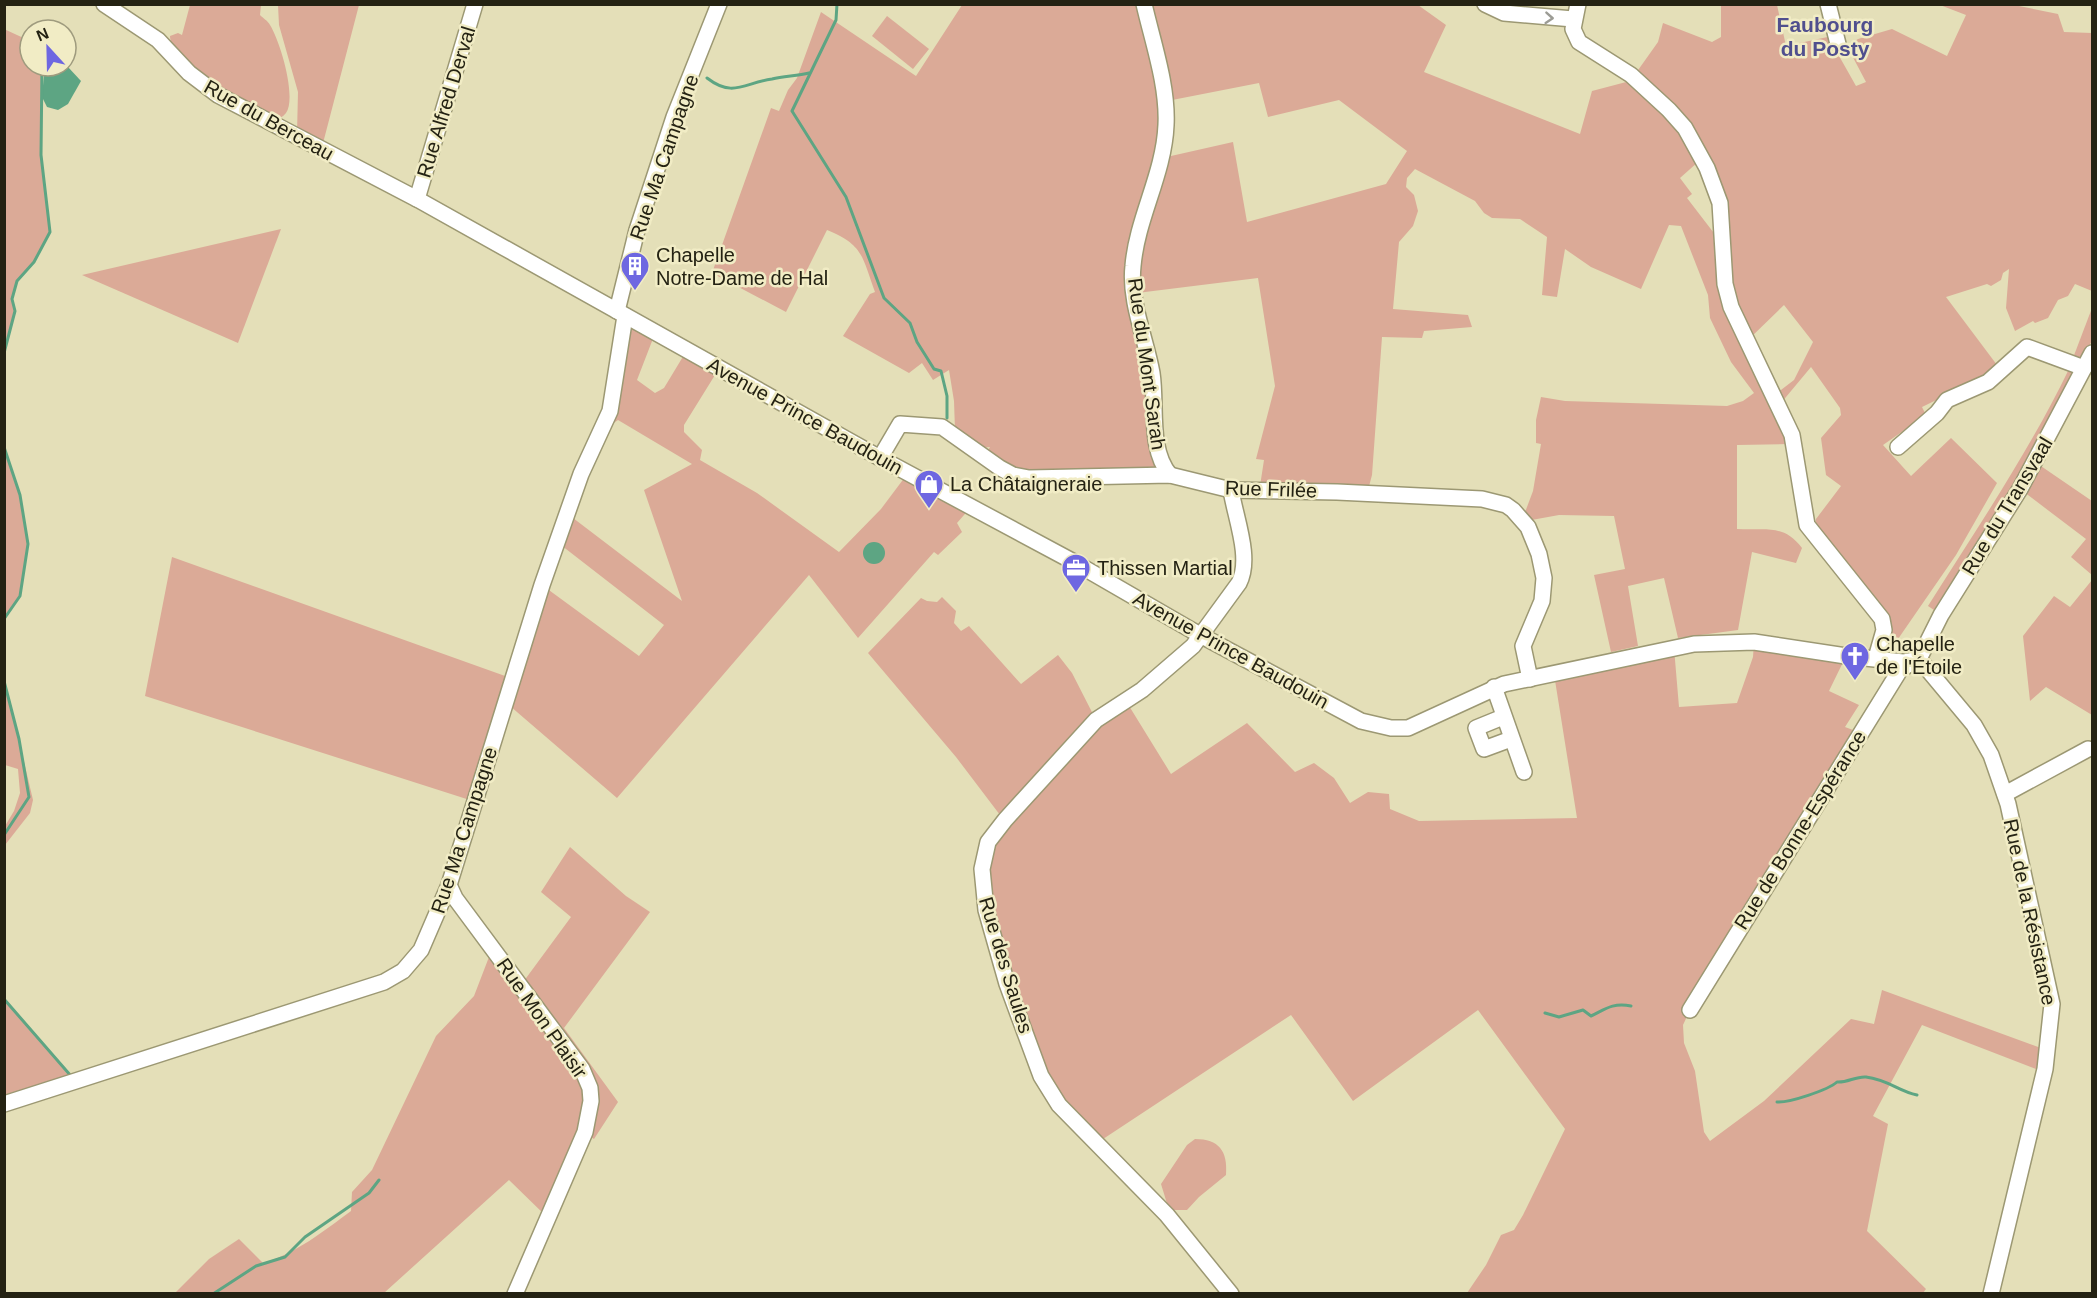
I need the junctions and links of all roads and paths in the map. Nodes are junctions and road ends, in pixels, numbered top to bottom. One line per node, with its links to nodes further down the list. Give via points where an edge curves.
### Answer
1 (104, 4): 9 (street, Rue du Berceau, via 158,40 189,73 218,95)
2 (475, 4): 9 (street, Rue Alfred Derval)
3 (719, 4): 10 (street, Rue Ma Campagne, via 674,117 637,230)
4 (1144, 4): 15 (street, Rue du Mont Sarah, via 1166,122 1160,165 1136,250 1132,280 1152,374 1158,448)
5 (1485, 4): 7 (street, one-way to 7, via 1504,13)
6 (1828, 4): 8 (street)
7 (1575, 12): 18 (street, via 1573,29 1579,42 1631,75 1677,118 1707,168 1720,203 1725,284 1731,307 1792,435 1804,510 1812,532 1881,619 1884,630)
8 (1838, 44)
9 (417, 200): 10 (street, Avenue Prince Baudouin)
10 (621, 314): 14 (street, Avenue Prince Baudouin); 27 (street, Rue Ma Campagne, via 610,411 581,474 542,585)
11 (2092, 353): 12 (street, Rue du Transvaal)
12 (2084, 368): 13 (street, via 2027,347 1988,382 1947,400); 19 (street, Rue du Transvaal, via 2020,489 1941,615)
13 (1898, 447)
14 (880, 458): 15 (street, Rue Frilée, via 900,424 920,424 942,427 1000,468 1021,477); 17 (street, Avenue Prince Baudouin)
15 (1170, 475): 16 (street, Rue Frilée)
16 (1231, 490): 17 (street, Rue des Saules, via 1243,574); 20 (street, Rue Frilée, via 1482,499 1514,510 1528,527 1545,578 1542,601 1523,646)
17 (1200, 635): 21 (street, Avenue Prince Baudouin, via 1349,716 1391,728 1415,725); 31 (street, Rue des Saules, via 1193,646 1142,690 1096,720 998,828 984,854 982,885 1007,984 1041,1076 1059,1105 1167,1215)
18 (1876, 658): 19 (street, Avenue Prince Baudouin, via 1903,662); 20 (street, Avenue Prince Baudouin, via 1725,641)
19 (1919, 659): 26 (street, Rue de la Résistance, via 1982,736); 28 (street, Rue de Bonne-Espérance, via 1900,670)
20 (1530, 679): 21 (street, Avenue Prince Baudouin)
21 (1494, 687): 22 (street)
22 (1503, 717): 23 (street); 23 (street, via 1476,728 1484,749)
23 (1511, 739): 25 (street)
24 (2088, 749): 26 (street)
25 (1524, 772)
26 (2005, 794): 32 (street, Rue de la Résistance, via 2052,1004 2045,1069)
27 (449, 885): 29 (street, Rue Ma Campagne, via 421,950 392,978); 30 (street, Rue Mon Plaisir, via 573,1055 590,1088 585,1132)
28 (1690, 1010)
29 (4, 1104)
30 (515, 1293)
31 (1231, 1293)
32 (1991, 1293)

